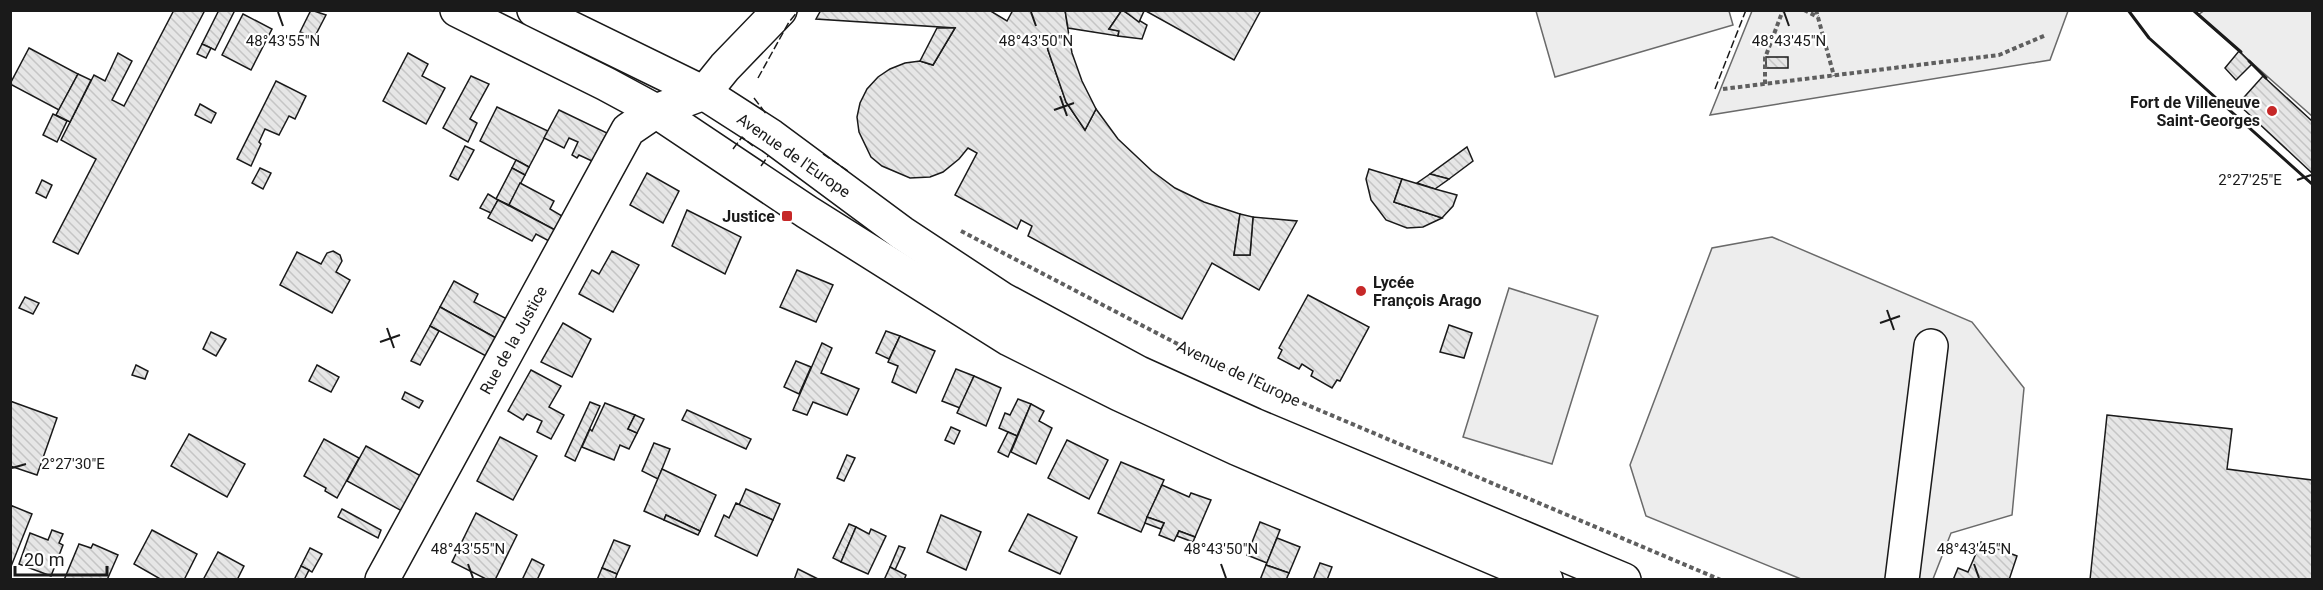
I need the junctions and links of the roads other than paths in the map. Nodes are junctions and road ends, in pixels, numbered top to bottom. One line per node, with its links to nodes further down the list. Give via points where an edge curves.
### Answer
1 (457, 10): 5 (main road)
2 (534, 10): 4 (main road, Avenue de l'Europe)
3 (780, 10): 4 (main road)
4 (704, 93): 5 (main road, Rue de la Justice); 9 (main road, Avenue de l'Europe, via 1002,299 1139,373)
5 (656, 111): 7 (main road, Rue de la Justice, via 628,130); 8 (main road, via 1009,339 1236,448)
6 (1931, 346): 10 (main road)
7 (382, 579)
8 (1546, 579)
9 (1624, 579)
10 (1902, 579)

